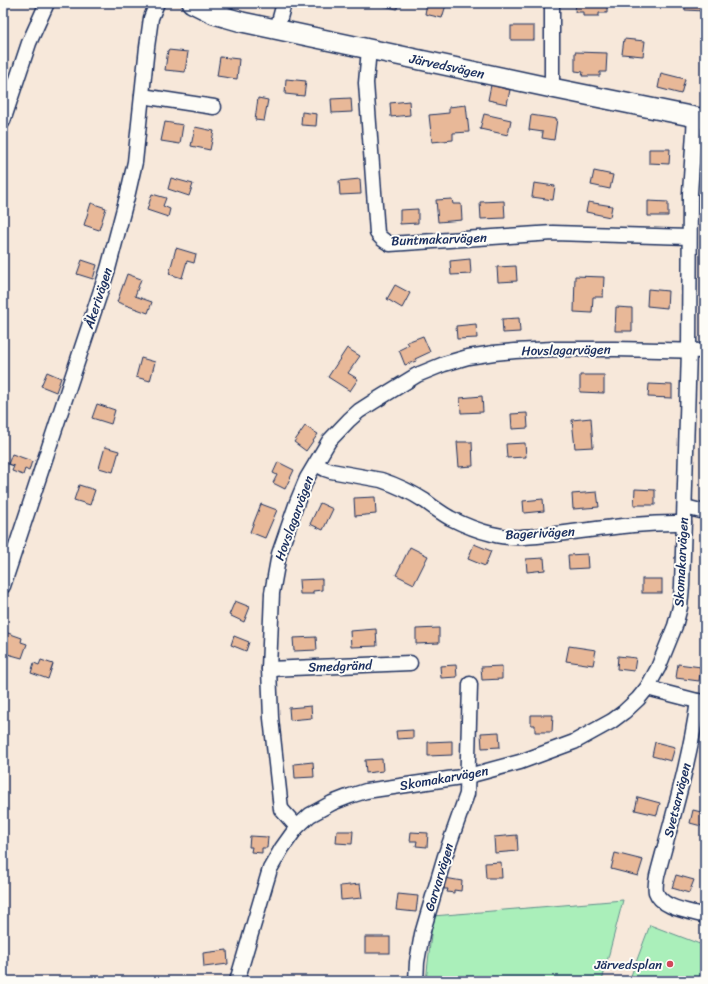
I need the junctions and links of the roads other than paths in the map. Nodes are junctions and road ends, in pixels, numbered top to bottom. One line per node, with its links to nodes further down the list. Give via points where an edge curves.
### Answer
1 (47, 3): 12 (street, via 28,44)
2 (157, 3): 9 (street, Åkerivägen, via 151,18)
3 (192, 3): 6 (street, Järvedsvägen, via 214,14)
4 (284, 3): 6 (street)
5 (552, 3): 8 (street)
6 (277, 29): 7 (street, Järvedsvägen)
7 (369, 49): 8 (street, Järvedsvägen); 13 (street, Buntmakarvägen, via 366,83 376,233 384,241 390,244 553,233)
8 (552, 88): 11 (street, Järvedsvägen)
9 (142, 96): 10 (street); 20 (street, Åkerivägen, via 134,162 108,269)
10 (214, 107)
11 (700, 118): 13 (street, Skomakarvägen, via 690,193)
12 (3, 121)
13 (689, 237): 14 (street, Skomakarvägen)
14 (689, 350): 15 (street, Hovslagarvägen); 16 (street, Hovslagarvägen, via 515,351 468,357 444,364 417,375 360,411 329,441); 17 (street, Skomakarvägen)
15 (705, 351)
16 (316, 464): 19 (street, Bagerivägen, via 331,471 388,482 448,517 496,535 534,536 635,524); 22 (street, Hovslagarvägen, via 297,502 279,554 272,593)
17 (685, 507): 18 (street); 19 (street, Skomakarvägen)
18 (705, 512)
19 (684, 523): 24 (street, Skomakarvägen, via 680,607 667,647)
20 (3, 586)
21 (410, 664): 22 (street, Smedgränd)
22 (269, 669): 27 (street, Hovslagarvägen, via 281,809)
23 (470, 684): 26 (street, Garvarvägen)
24 (647, 688): 25 (street); 26 (street, Skomakarvägen, via 612,721 574,742 520,762)
25 (702, 702): 28 (street, Svetsarvägen, via 656,882 656,891 664,902 675,908)
26 (468, 776): 27 (street, Skomakarvägen, via 366,791 332,802 310,815); 30 (street, Garvarvägen, via 467,794 422,934)
27 (297, 827): 29 (street, Skomakarvägen, via 270,868)
28 (705, 916)
29 (237, 981)
30 (416, 981)

